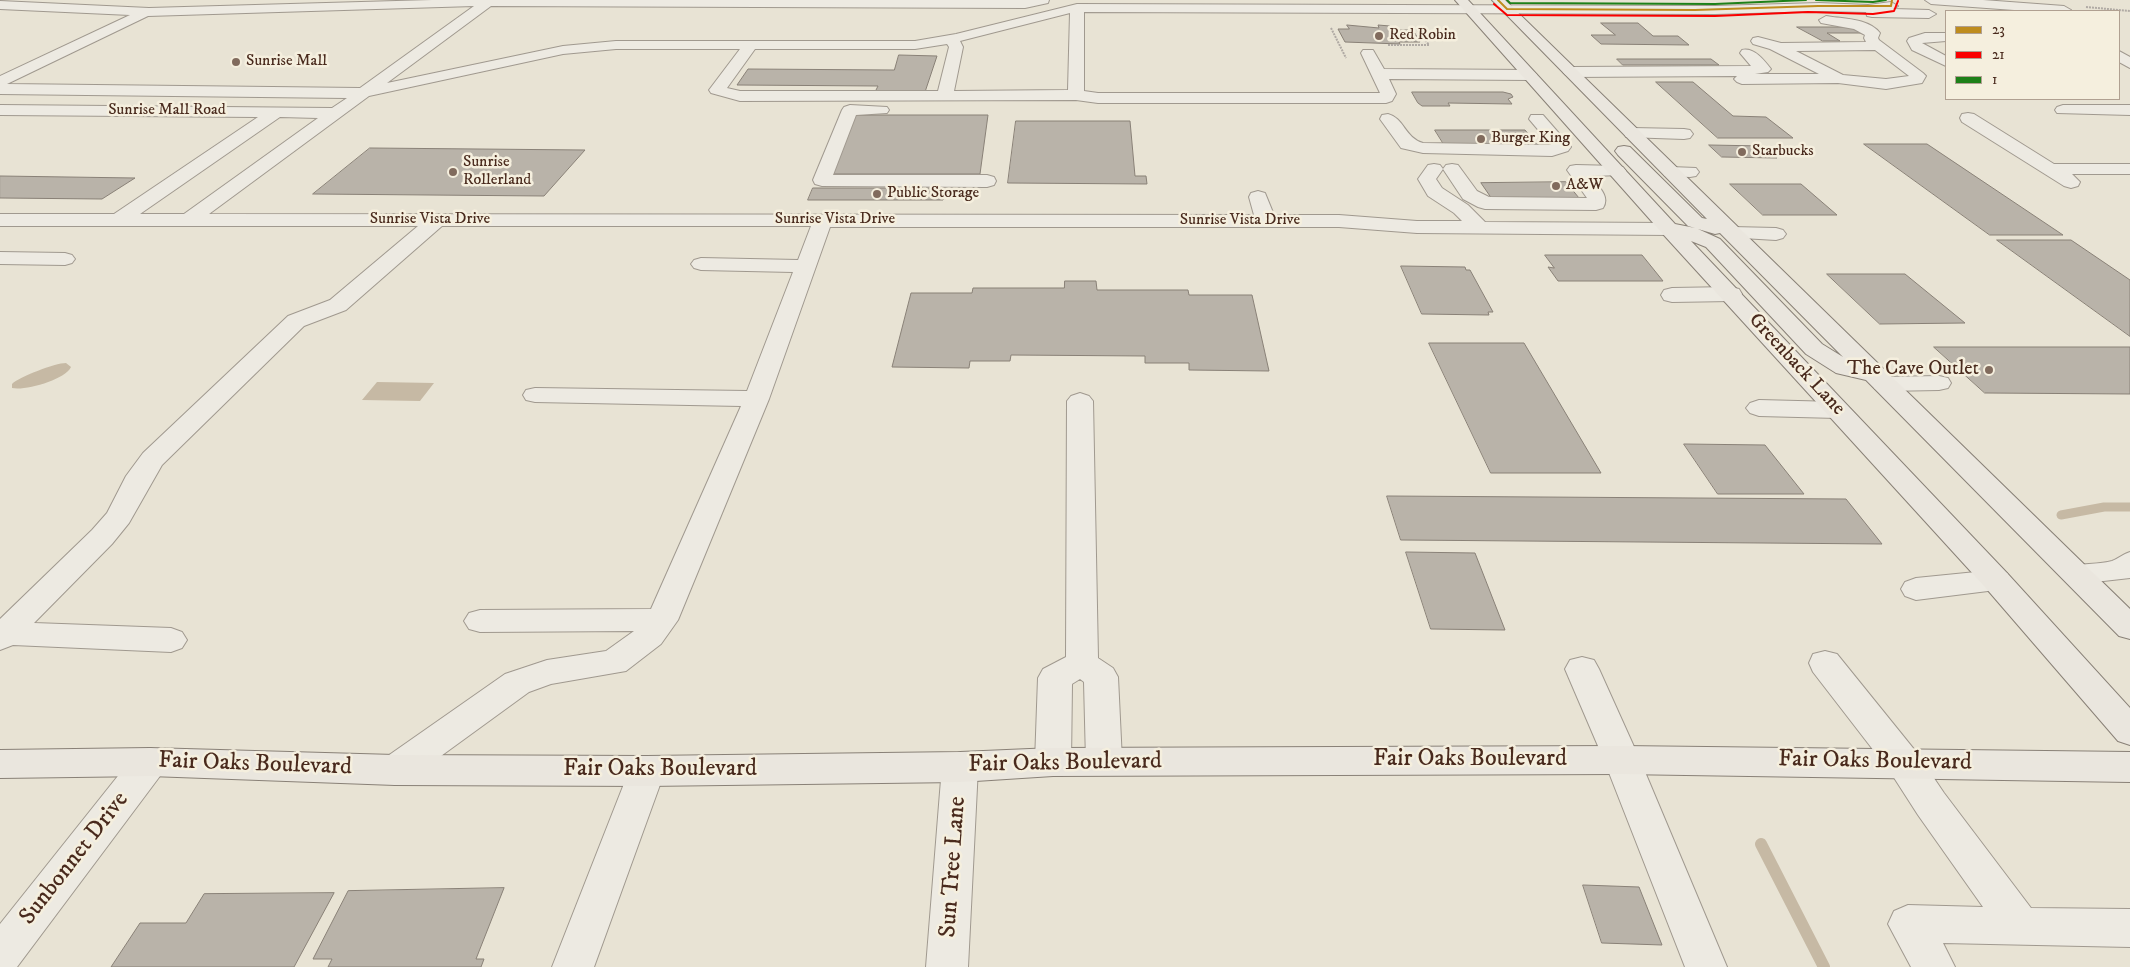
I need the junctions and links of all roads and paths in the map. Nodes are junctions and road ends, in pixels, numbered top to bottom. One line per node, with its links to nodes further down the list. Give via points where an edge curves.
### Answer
1 (174, 0): 22 (street)
2 (1930, 0): 15 (street); 18 (street)
3 (490, 1): 4 (street); 22 (street); 45 (street)
4 (619, 1): 6 (street)
5 (1035, 1): 7 (street)
6 (865, 2): 7 (street)
7 (997, 2): 26 (street, via 994,20)
8 (1892, 2): 11 (street, via 1873,8); 23 (street, via 1910,13)
9 (1203, 3): 10 (street); 17 (street)
10 (1325, 4): 13 (street)
11 (1790, 4): 14 (street); 23 (street, via 1815,11); 25 (street)
12 (0, 5): 22 (street)
13 (1465, 5): 14 (street); 39 (main road, Greenback Lane)
14 (1503, 5): 38 (main road)
15 (2011, 7): 16 (street); 19 (street)
16 (2060, 7): 20 (path)
17 (1077, 8): 26 (street); 46 (street)
18 (1946, 10)
19 (1962, 10)
20 (2130, 10)
21 (1945, 11): 23 (street)
22 (149, 12): 43 (street)
23 (1929, 14)
24 (1729, 19): 25 (street)
25 (1823, 19): 31 (street, via 1858,25 1874,33 1871,38)
26 (1008, 25): 28 (street)
27 (1945, 37): 36 (street, via 1925,37 1914,41 1917,47)
28 (952, 40): 30 (street, via 915,45); 47 (street, via 956,47)
29 (1758, 41): 32 (street)
30 (751, 45): 45 (street, via 616,44 563,50); 47 (street, via 717,90 740,96)
31 (1879, 46): 32 (street); 40 (street, via 1918,76 1917,80 1886,84)
32 (1777, 47): 40 (street)
33 (1368, 52): 42 (street)
34 (1747, 53): 38 (street, via 1763,69)
35 (2120, 55): 37 (street)
36 (1945, 61)
37 (2130, 64)
38 (1571, 72): 57 (main road)
39 (1528, 75): 42 (street, via 1490,75 1494,82 1490,87); 56 (main road, Greenback Lane)
40 (1840, 78): 41 (street)
41 (1706, 80)
42 (1382, 81): 46 (street, via 1388,96 1379,99 1098,98)
43 (0, 82)
44 (0, 89): 45 (street)
45 (362, 93): 53 (street)
46 (1076, 95): 47 (street)
47 (945, 96)
48 (0, 110): 51 (street, Sunrise Mall Road)
49 (2062, 110): 50 (street)
50 (2130, 110)
51 (278, 111): 53 (street, Sunrise Mall Road); 66 (street)
52 (998, 111): 62 (street, via 850,110 822,180)
53 (335, 113): 67 (street)
54 (1968, 118): 59 (street)
55 (1388, 119): 56 (street, via 1407,144 1423,148 1552,151 1562,147 1530,119)
56 (1569, 119): 61 (main road, Greenback Lane); 74 (main road, via 1611,138 1696,222)
57 (1632, 133): 58 (street); 74 (main road, via 1681,172)
58 (1684, 134)
59 (2050, 169): 60 (street); 63 (street)
60 (2130, 169)
61 (1617, 171): 72 (street, via 1576,170 1596,196 1596,204 1485,203 1470,195 1443,169 1426,179 1435,192); 73 (main road, Greenback Lane)
62 (987, 181)
63 (2071, 182)
64 (1258, 197): 71 (street)
65 (34, 219): 66 (street, Sunrise Vista Drive); 68 (street, Sunrise Vista Drive); 76 (street)
66 (120, 219): 67 (street, Sunrise Vista Drive)
67 (190, 219): 70 (street, Sunrise Vista Drive)
68 (0, 220)
69 (823, 220): 70 (street, Sunrise Vista Drive); 71 (street, Sunrise Vista Drive); 80 (street)
70 (436, 221): 97 (street, via 338,305 296,321 152,459 119,517 102,537)
71 (1266, 221): 72 (street, Sunrise Vista Drive)
72 (1478, 227): 73 (street, Sunrise Vista Drive)
73 (1669, 228): 81 (main road, Greenback Lane); 83 (main road, via 1713,243 1814,349 1844,368)
74 (1732, 233): 75 (street); 83 (main road)
75 (1776, 234)
76 (0, 239)
77 (0, 258): 78 (street)
78 (65, 259)
79 (701, 264): 80 (street)
80 (805, 266): 86 (street)
81 (1731, 294): 82 (street); 89 (main road, Greenback Lane)
82 (1672, 295)
83 (1879, 380): 84 (street); 91 (main road)
84 (1939, 383)
85 (535, 395): 86 (street)
86 (757, 399): 94 (street)
87 (1080, 401): 99 (street)
88 (1759, 408): 89 (street)
89 (1837, 410): 92 (main road, Greenback Lane)
90 (2130, 562): 91 (street, via 2121,570)
91 (2077, 574): 96 (main road)
92 (1996, 580): 93 (street); 102 (main road, Greenback Lane)
93 (1916, 589)
94 (662, 620): 95 (street); 111 (street, via 650,636 614,662 547,672 517,683)
95 (480, 621)
96 (2130, 628)
97 (2, 634): 98 (street)
98 (171, 640)
99 (1082, 663): 104 (street, via 1101,676); 106 (street, via 1055,678)
100 (1825, 663): 107 (street)
101 (1582, 670): 103 (street)
102 (2130, 731)
103 (1622, 760): 104 (main road, Fair Oaks Boulevard); 107 (main road, Fair Oaks Boulevard); 118 (street)
104 (1104, 761): 106 (main road, Fair Oaks Boulevard)
105 (150, 762): 108 (main road, Fair Oaks Boulevard); 111 (main road, Fair Oaks Boulevard); 115 (street, Sunbonnet Drive)
106 (1053, 762): 109 (main road, Fair Oaks Boulevard)
107 (1904, 762): 110 (main road, Fair Oaks Boulevard); 113 (street)
108 (0, 764)
109 (960, 766): 112 (main road, Fair Oaks Boulevard); 117 (street, Sun Tree Lane)
110 (2130, 767)
111 (395, 770): 112 (main road, Fair Oaks Boulevard)
112 (647, 771): 116 (street)
113 (2021, 926): 114 (street); 119 (street, via 1908,924)
114 (2130, 928)
115 (0, 956)
116 (573, 967)
117 (947, 967)
118 (1706, 967)
119 (1934, 967)

